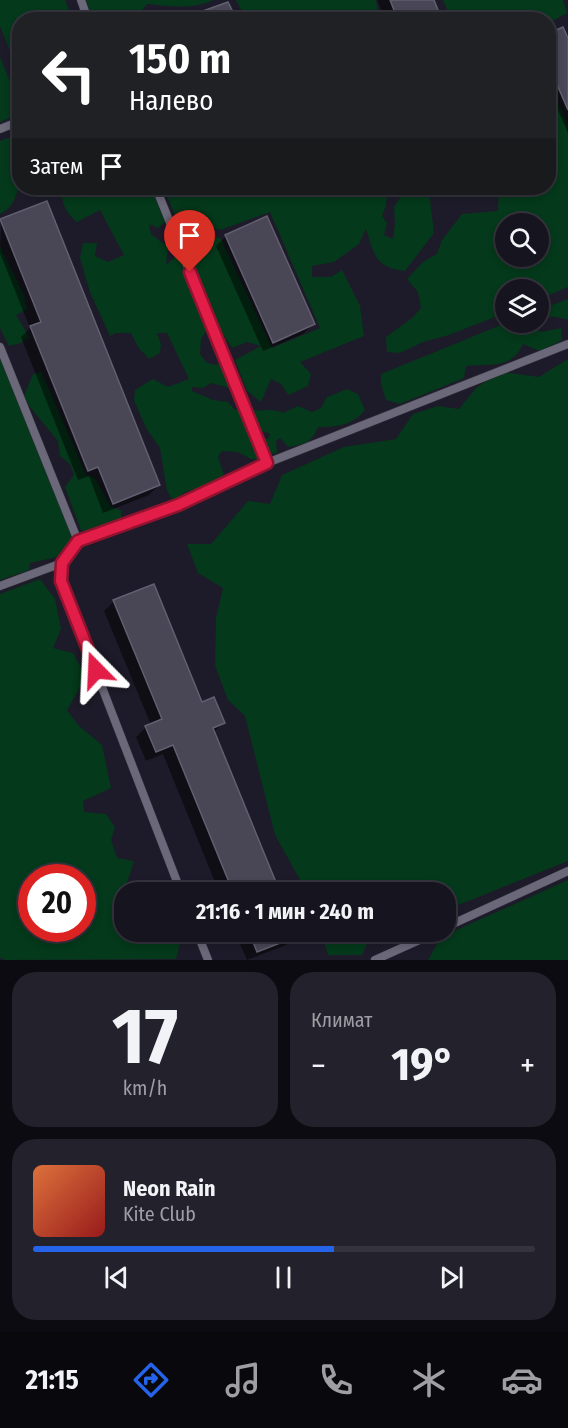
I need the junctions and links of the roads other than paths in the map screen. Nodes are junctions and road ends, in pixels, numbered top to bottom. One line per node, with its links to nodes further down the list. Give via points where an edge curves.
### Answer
1 (159, 195): 4 (lane)
2 (568, 344): 4 (lane)
3 (0, 347): 5 (lane)
4 (267, 463): 5 (lane, via 178,505)
5 (78, 541): 6 (lane)
6 (62, 563): 7 (lane); 9 (lane, via 61,581)
7 (0, 586)
8 (568, 871): 10 (lane)
9 (178, 882)
10 (456, 922)
11 (200, 942): 13 (lane)
12 (415, 942): 14 (lane)
13 (207, 960)
14 (375, 960)

